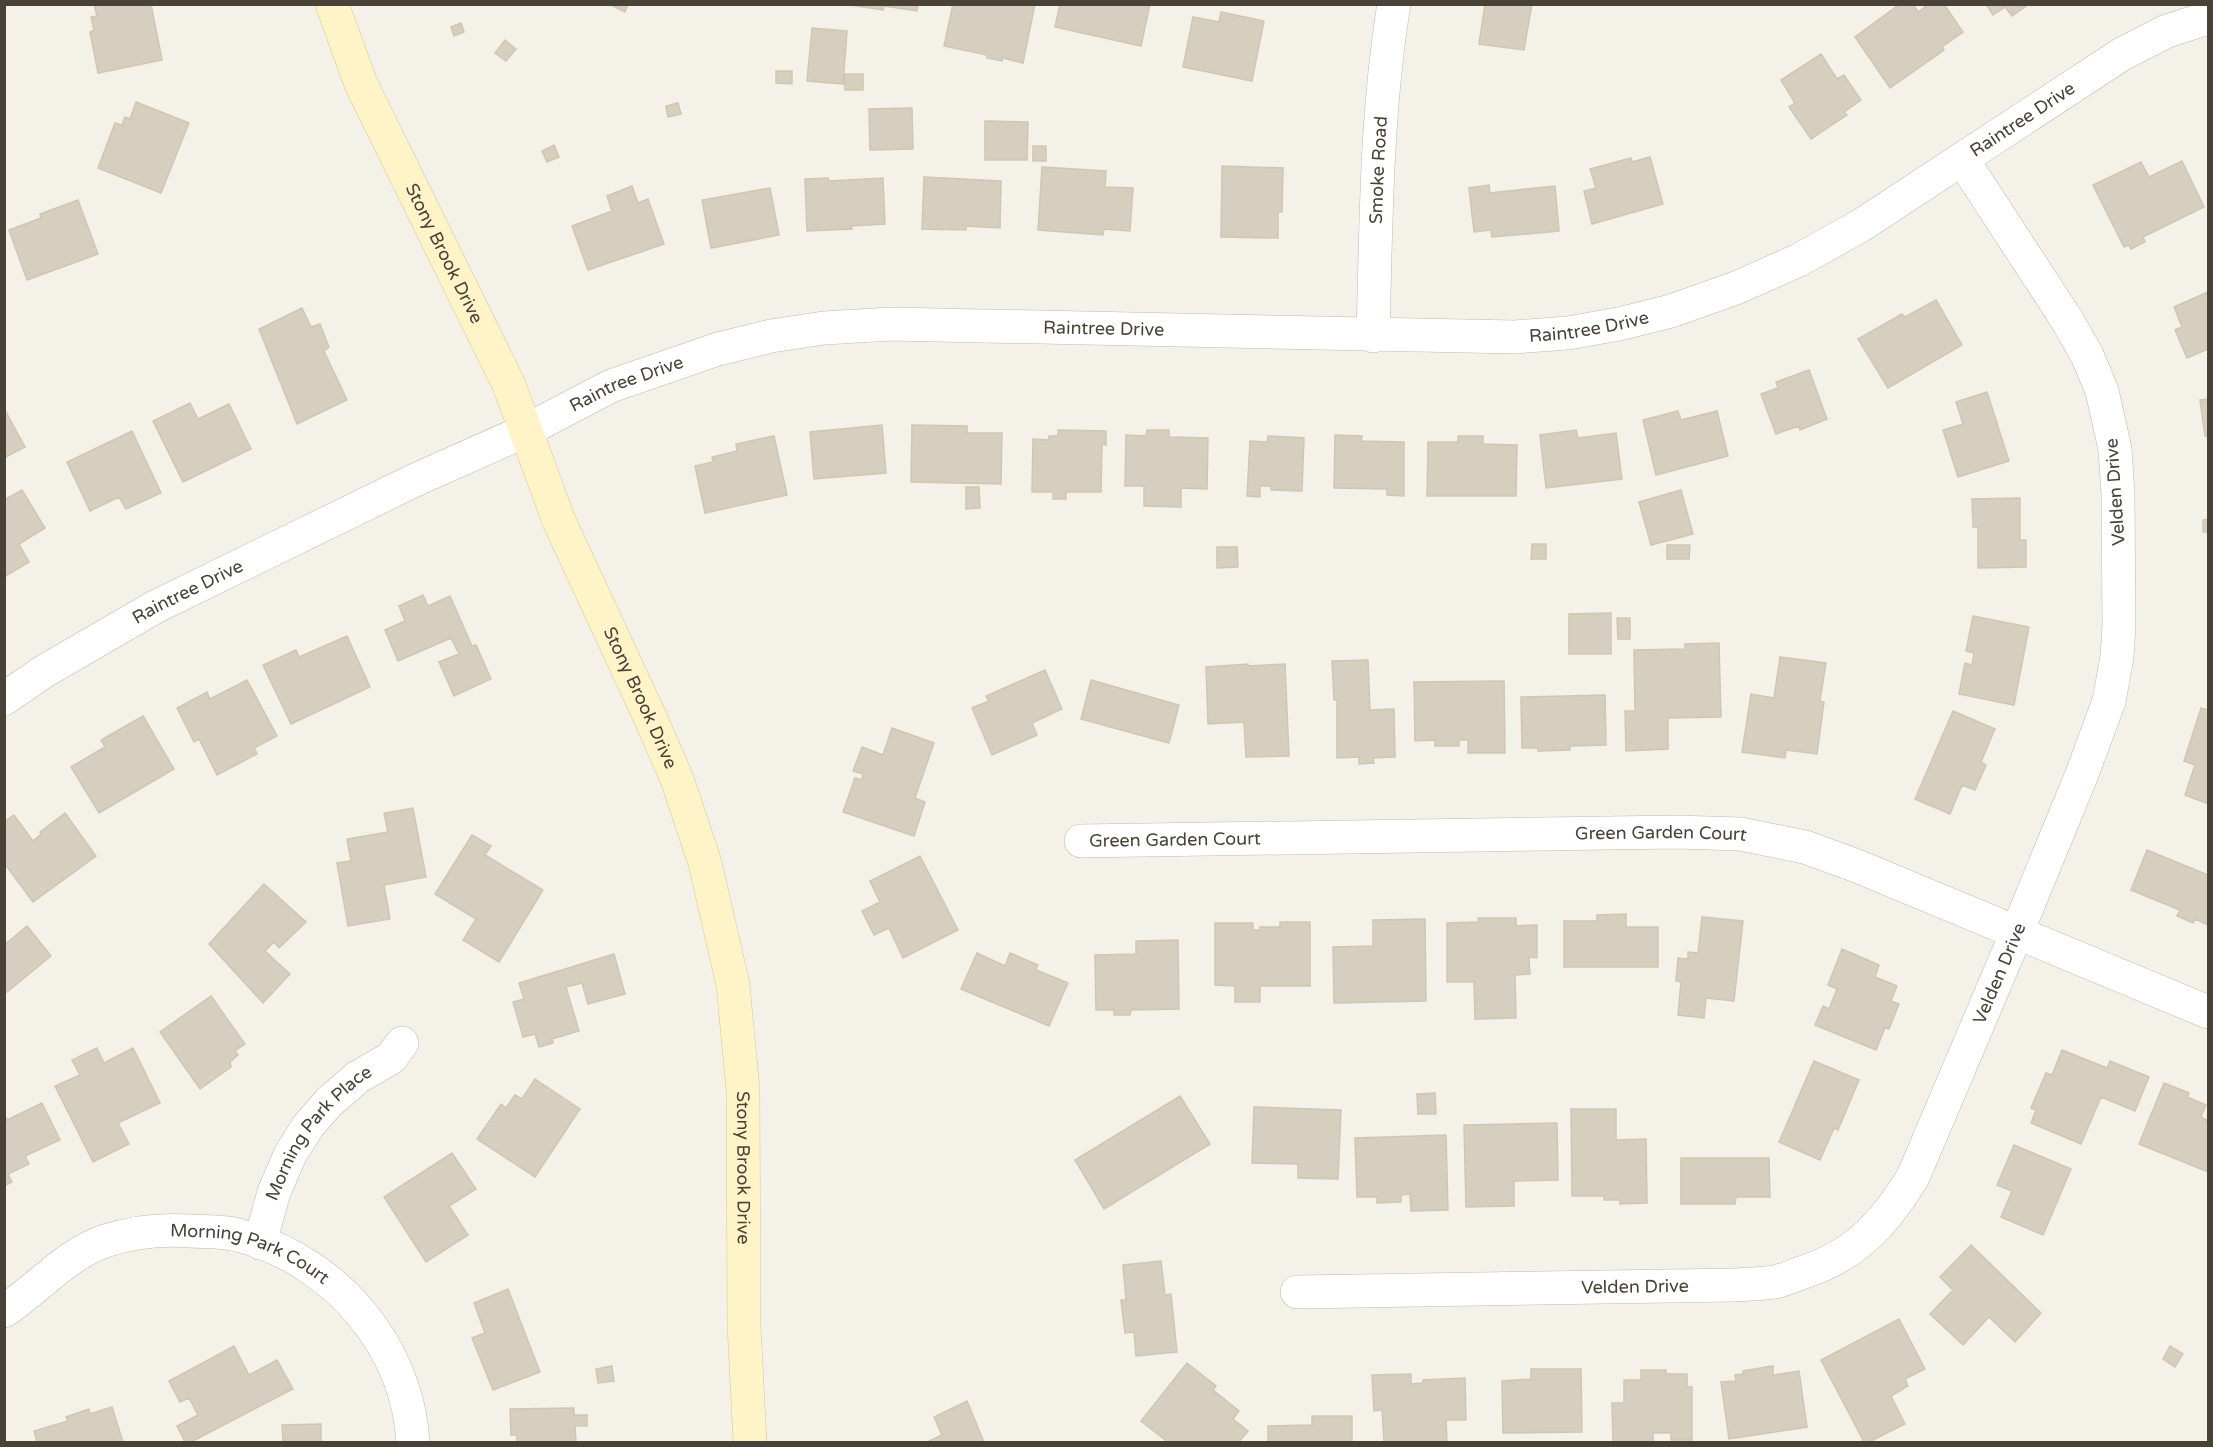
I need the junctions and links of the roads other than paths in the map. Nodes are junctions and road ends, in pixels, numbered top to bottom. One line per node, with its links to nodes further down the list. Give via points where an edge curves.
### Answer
1 (332, 4): 6 (street, Stony Brook Drive, via 361,84 509,385)
2 (1394, 4): 5 (street, Smoke Road, via 1385,62)
3 (2208, 18): 4 (street, Raintree Drive, via 2167,31 2122,54)
4 (1962, 159): 5 (street, Raintree Drive, via 1860,226 1799,260 1671,311 1568,333 1515,337); 9 (street, Velden Drive, via 2087,355 2102,391 2115,450 2119,625 2109,701)
5 (1373, 336): 6 (street, Raintree Drive, via 891,324 824,328 718,349 632,378)
6 (525, 431): 7 (street, Raintree Drive, via 154,607); 16 (street, Stony Brook Drive, via 559,521 677,778 705,863 730,974 742,1090 744,1325)
7 (4, 699)
8 (1081, 841): 9 (street, Green Garden Court, via 1740,834 1805,847)
9 (2017, 932): 10 (street, Green Garden Court); 13 (street, Velden Drive, via 1913,1177 1874,1230 1850,1251 1822,1267 1776,1282 1734,1286)
10 (2208, 1012)
11 (402, 1043): 12 (street, Morning Park Place, via 391,1058 358,1077 329,1102 308,1126 274,1192)
12 (261, 1243): 14 (street, Morning Park Court, via 226,1233 176,1230 107,1240 57,1267); 15 (street, Morning Park Court, via 301,1261 335,1286 369,1322 398,1372 408,1404)
13 (1297, 1292)
14 (4, 1311)
15 (413, 1443)
16 (750, 1443)

